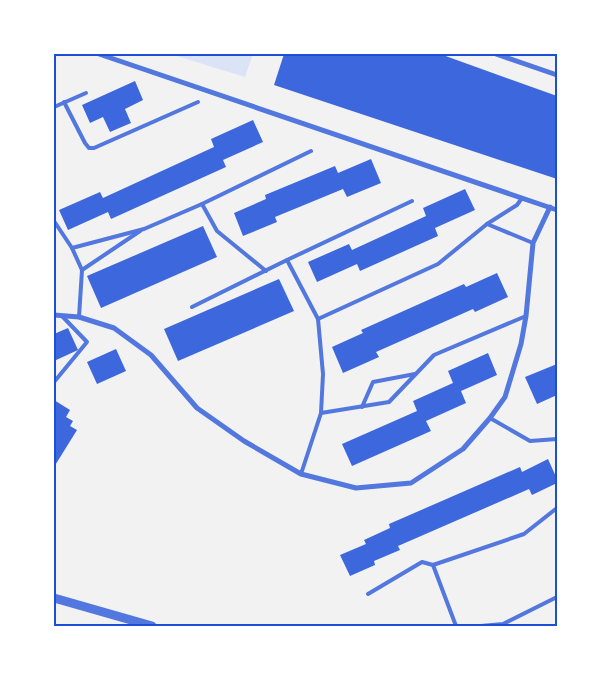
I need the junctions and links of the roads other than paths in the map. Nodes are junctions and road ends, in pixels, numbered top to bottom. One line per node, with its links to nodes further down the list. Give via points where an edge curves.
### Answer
1 (99, 54): 9 (street)
2 (496, 54): 3 (street)
3 (557, 75)
4 (86, 93): 5 (lane)
5 (64, 102): 6 (lane, via 90,148); 7 (lane)
6 (198, 102)
7 (54, 107)
8 (311, 151): 11 (lane)
9 (522, 198): 12 (street); 15 (lane, via 517,205)
10 (412, 201): 19 (lane)
11 (202, 204): 16 (lane); 21 (lane, via 217,231)
12 (550, 207): 13 (street); 17 (street)
13 (557, 210)
14 (54, 221): 18 (lane)
15 (487, 224): 17 (lane); 26 (lane, via 438,264)
16 (144, 229): 18 (lane); 20 (lane)
17 (533, 243): 24 (street)
18 (72, 248): 20 (lane)
19 (287, 260): 21 (lane); 26 (lane)
20 (82, 270): 25 (lane)
21 (266, 271): 22 (lane)
22 (192, 308)
23 (57, 314): 25 (street); 28 (lane, via 87,342)
24 (526, 316): 27 (lane, via 434,355); 31 (street, via 505,398)
25 (79, 317): 33 (street, via 114,328 151,355 197,408 244,441)
26 (318, 319): 30 (lane, via 324,374)
27 (415, 374): 29 (lane, via 389,402); 29 (lane, via 373,382)
28 (54, 382)
29 (362, 407): 30 (lane)
30 (321, 413): 33 (lane)
31 (490, 418): 32 (lane, via 530,441); 33 (street, via 463,450 411,483 356,488)
32 (557, 440)
33 (301, 474)
34 (557, 508): 35 (lane, via 524,534)
35 (433, 565): 36 (lane, via 422,562); 40 (lane)
36 (368, 594)
37 (557, 597): 41 (lane, via 504,624)
38 (54, 598): 39 (street)
39 (152, 626)
40 (456, 626)
41 (481, 626)

